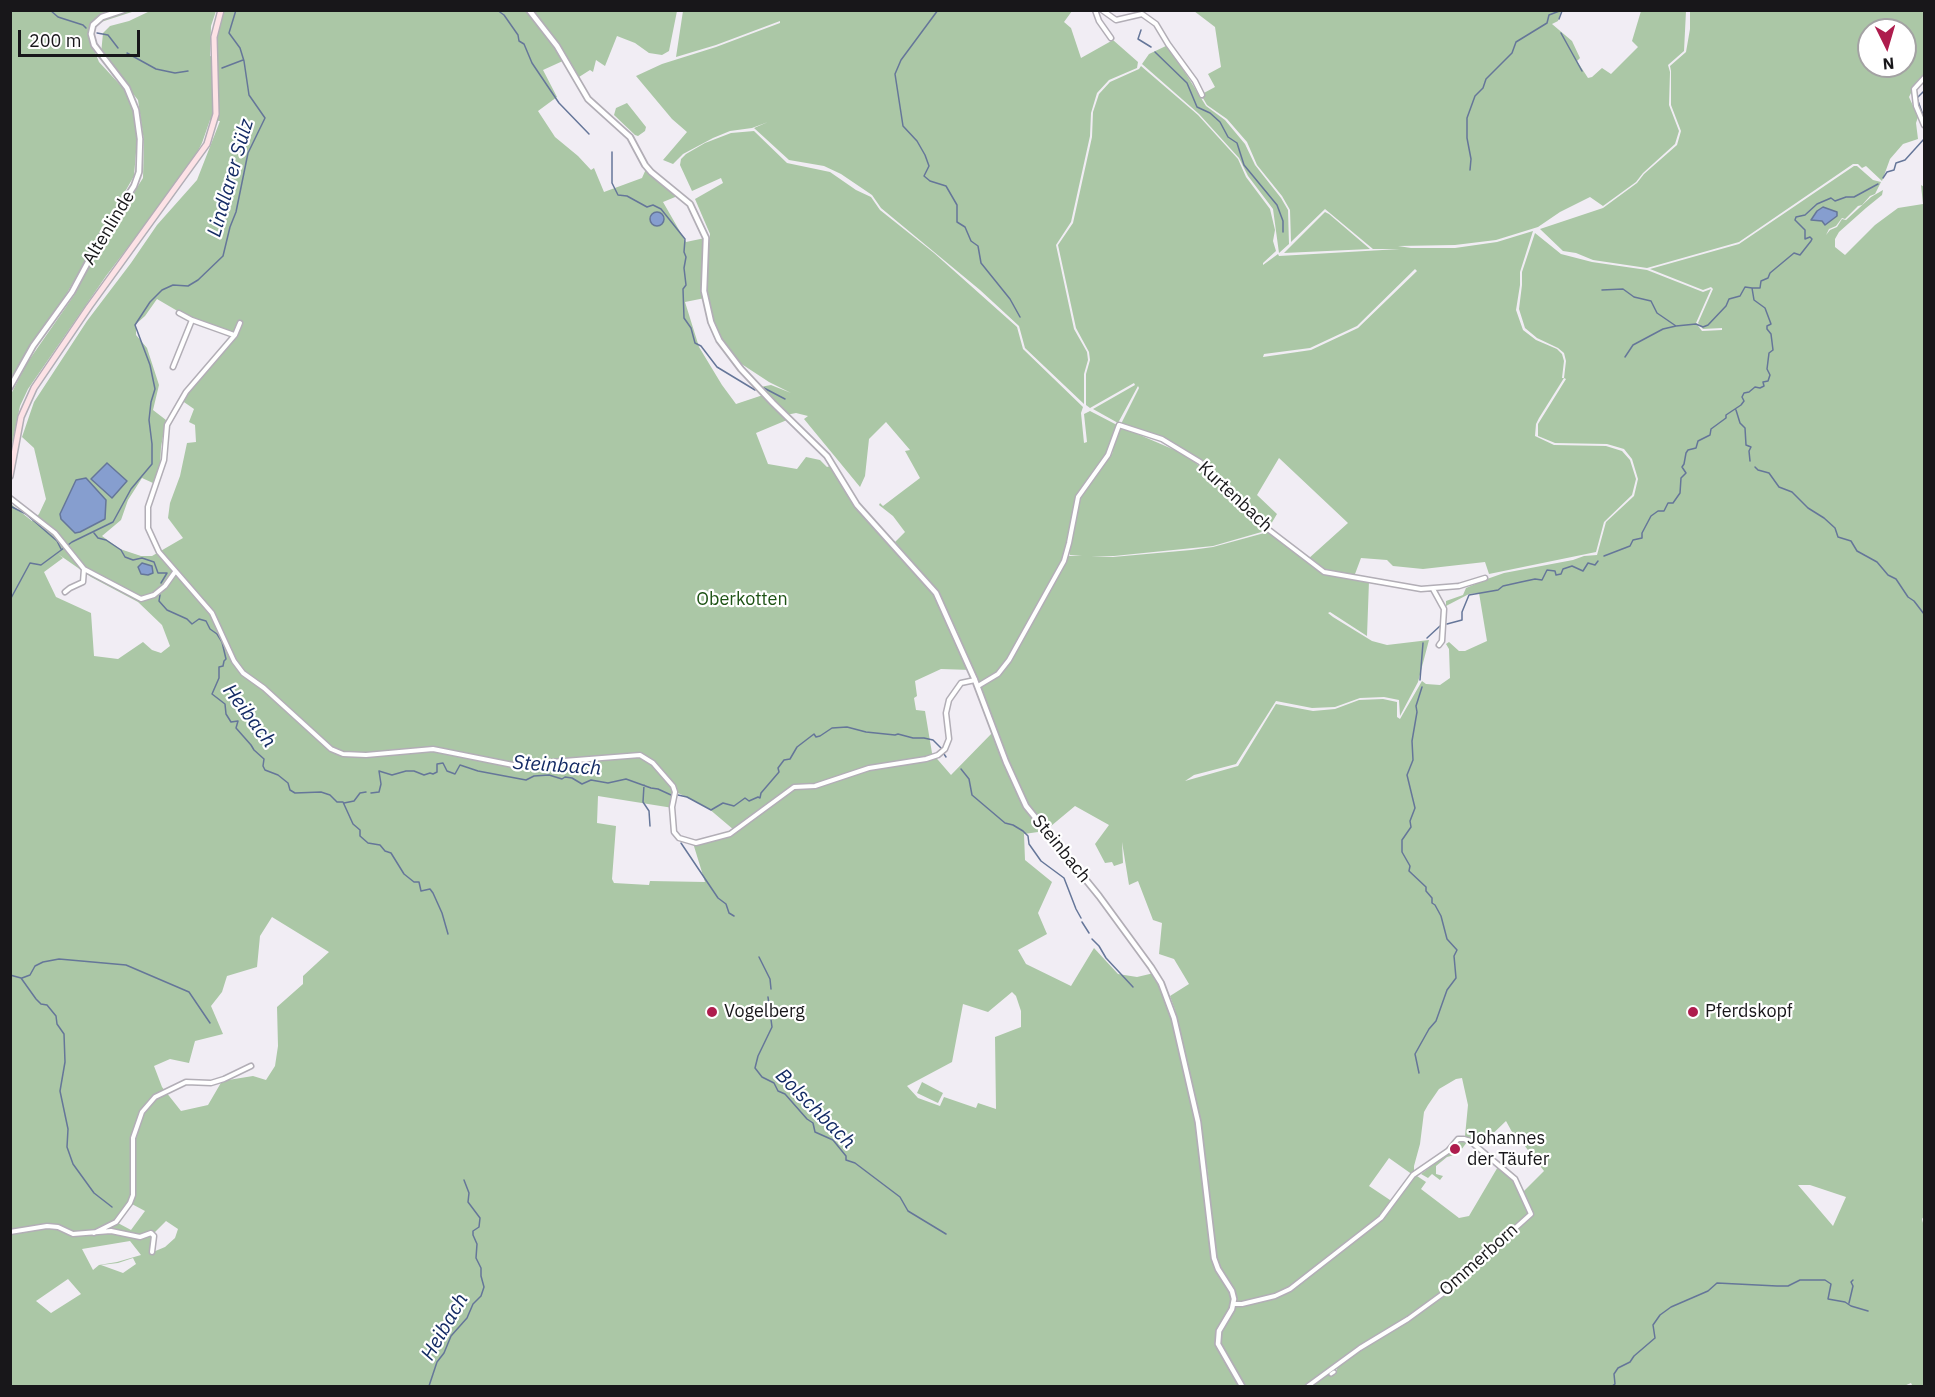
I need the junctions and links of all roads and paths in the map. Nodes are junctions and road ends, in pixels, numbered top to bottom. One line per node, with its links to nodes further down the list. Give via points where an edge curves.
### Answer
1 (123, 10): 16 (street, Altenlinde, via 102,17 93,25 91,34 94,45 127,88 136,110 139,172 72,292 33,346)
2 (221, 10): 17 (main road, via 214,36 216,114 207,144 34,388 21,417)
3 (529, 10): 25 (street, Steinbach, via 566,59 588,99 627,133 651,172 693,209 706,239 703,281 716,336 773,404 824,452 855,501 936,593)
4 (1095, 10): 7 (street)
5 (1102, 10): 6 (street, via 1116,20)
6 (1142, 12): 9 (street, via 1156,24)
7 (1111, 38)
8 (1924, 78): 10 (street, via 1914,89)
9 (1202, 95)
10 (1924, 124)
11 (179, 313): 12 (street)
12 (192, 320): 14 (street); 15 (street)
13 (240, 323): 14 (street)
14 (235, 335): 20 (street, via 186,392 167,425 164,460 147,516 159,552)
15 (173, 367)
16 (10, 387)
17 (10, 476)
18 (10, 498): 19 (street, via 55,533)
19 (84, 569): 20 (street, via 141,599 154,595); 23 (street, via 83,582)
20 (176, 572): 25 (street, via 212,613 243,673 331,749 366,755 433,749 513,765 640,755 663,772 673,786 676,836 696,843 725,836 794,787 818,785 869,768 938,755 949,739 949,700 961,683)
21 (1485, 578): 22 (street, Kurtenbach)
22 (1433, 589): 24 (street, via 1444,609); 26 (street, Kurtenbach, via 1324,572 1256,520 1200,462 1162,439 1119,424 1108,455 1078,497 1064,561 1009,660 998,674)
23 (65, 592)
24 (1439, 645)
25 (975, 680): 26 (street, Steinbach)
26 (978, 686): 31 (street, Steinbach, via 1026,806 1142,954 1168,998 1198,1122 1213,1255 1232,1291)
27 (251, 1066): 29 (street, via 211,1083 186,1082 155,1097 142,1112 134,1138 134,1195 116,1222)
28 (10, 1232): 29 (street, via 47,1226 73,1234)
29 (94, 1233): 30 (street, via 111,1231 140,1237 153,1233)
30 (152, 1252)
31 (1234, 1304): 32 (street, via 1217,1340); 33 (street, Ommerborn, via 1275,1296 1290,1288 1381,1218 1413,1175 1448,1151 1458,1139 1470,1141 1515,1179 1531,1214 1441,1295)
32 (1242, 1386)
33 (1308, 1386)

